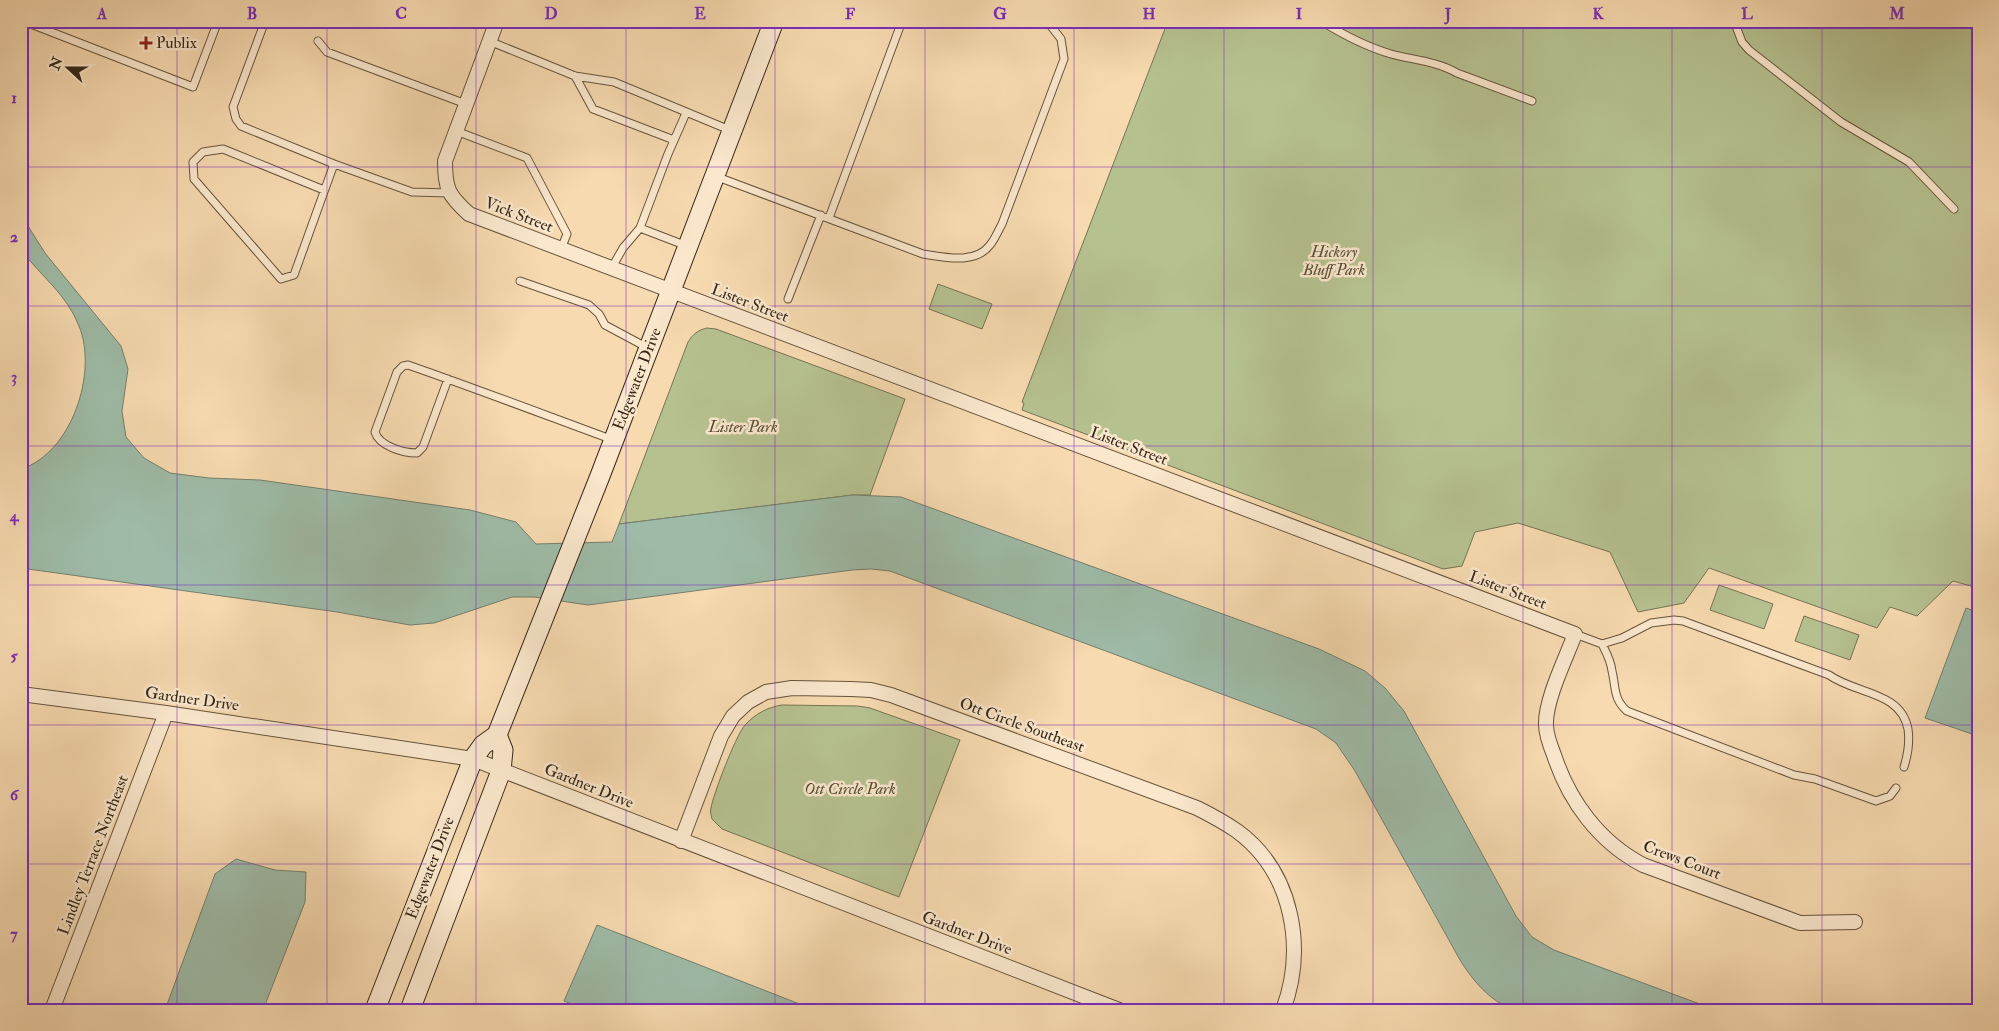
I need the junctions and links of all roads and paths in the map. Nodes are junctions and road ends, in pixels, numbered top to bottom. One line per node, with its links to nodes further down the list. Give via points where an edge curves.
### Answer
1 (23, 21): 2 (lane, via 193,87)
2 (218, 21)
3 (265, 21): 19 (lane, via 234,106 236,119 241,126)
4 (497, 21): 11 (street, Vick Street)
5 (774, 21): 17 (street, Edgewater Drive)
6 (902, 21): 25 (lane)
7 (1047, 21): 25 (lane, via 1060,39 1064,59 1002,224 989,247 976,256 948,258 922,254)
8 (1321, 21): 13 (lane, via 1373,48 1446,67)
9 (1734, 21): 23 (lane, via 1742,42 1749,50 1840,122 1909,162)
10 (318, 41): 14 (lane, via 326,52)
11 (489, 41): 12 (lane); 14 (street, Vick Street)
12 (575, 76): 15 (lane, via 614,82); 18 (lane, via 592,109)
13 (1532, 101)
14 (466, 104): 16 (street, Vick Street)
15 (686, 113): 17 (lane); 18 (lane)
16 (456, 131): 22 (street, Vick Street, via 445,161 445,182); 28 (lane, via 526,158 567,234)
17 (732, 131): 20 (street, Edgewater Drive)
18 (674, 140): 26 (lane)
19 (334, 164): 21 (lane); 22 (lane, via 412,192)
20 (715, 176): 24 (lane); 27 (street, Edgewater Drive)
21 (324, 190): 21 (lane, via 294,275 281,278 194,178 194,162 203,152 223,148)
22 (450, 193): 28 (street, Vick Street, via 469,214)
23 (1954, 209)
24 (821, 215): 25 (lane); 32 (lane)
25 (829, 218)
26 (640, 228): 27 (lane); 29 (lane)
27 (688, 246): 31 (street, Edgewater Drive)
28 (560, 250): 29 (street, Vick Street)
29 (611, 269): 31 (street, Vick Street)
30 (520, 281): 33 (lane, via 588,305 599,314 605,325)
31 (670, 292): 33 (street, Edgewater Drive); 36 (street, Lister Street)
32 (788, 299)
33 (648, 348): 35 (street, Edgewater Drive)
34 (448, 379): 34 (lane, via 403,366 397,372 375,432 377,439 416,453 423,447); 35 (lane)
35 (613, 440): 40 (street, Edgewater Drive)
36 (1575, 634): 37 (lane); 46 (street, Crews Court, via 1548,706 1546,725 1558,768 1568,788 1607,841 1624,856 1643,865 1800,923)
37 (1602, 644): 42 (lane, via 1651,623 1683,621 1829,675 1886,699 1904,715 1910,744); 44 (lane, via 1612,669 1614,693 1627,711 1794,775 1815,779 1876,801 1890,796)
38 (21, 694): 39 (street, Gardner Drive)
39 (166, 713): 41 (street, Gardner Drive); 47 (street, Lindley Terrace Northeast)
40 (497, 735): 41 (street, Edgewater Drive, via 483,745); 43 (street, Edgewater Drive, via 503,750)
41 (473, 759): 43 (street, Gardner Drive); 48 (street, Edgewater Drive)
42 (1904, 767)
43 (501, 771): 45 (street, Gardner Drive); 49 (street, Edgewater Drive)
44 (1896, 788)
45 (681, 841): 50 (street, Gardner Drive); 51 (street, Ott Circle Southeast, via 721,736 733,716 748,702 766,692 792,688 851,688 891,695 1197,808 1238,832 1270,866 1289,909 1295,956)
46 (1855, 922)
47 (52, 1010)
48 (375, 1010)
49 (410, 1010)
50 (1119, 1010)
51 (1282, 1010)

